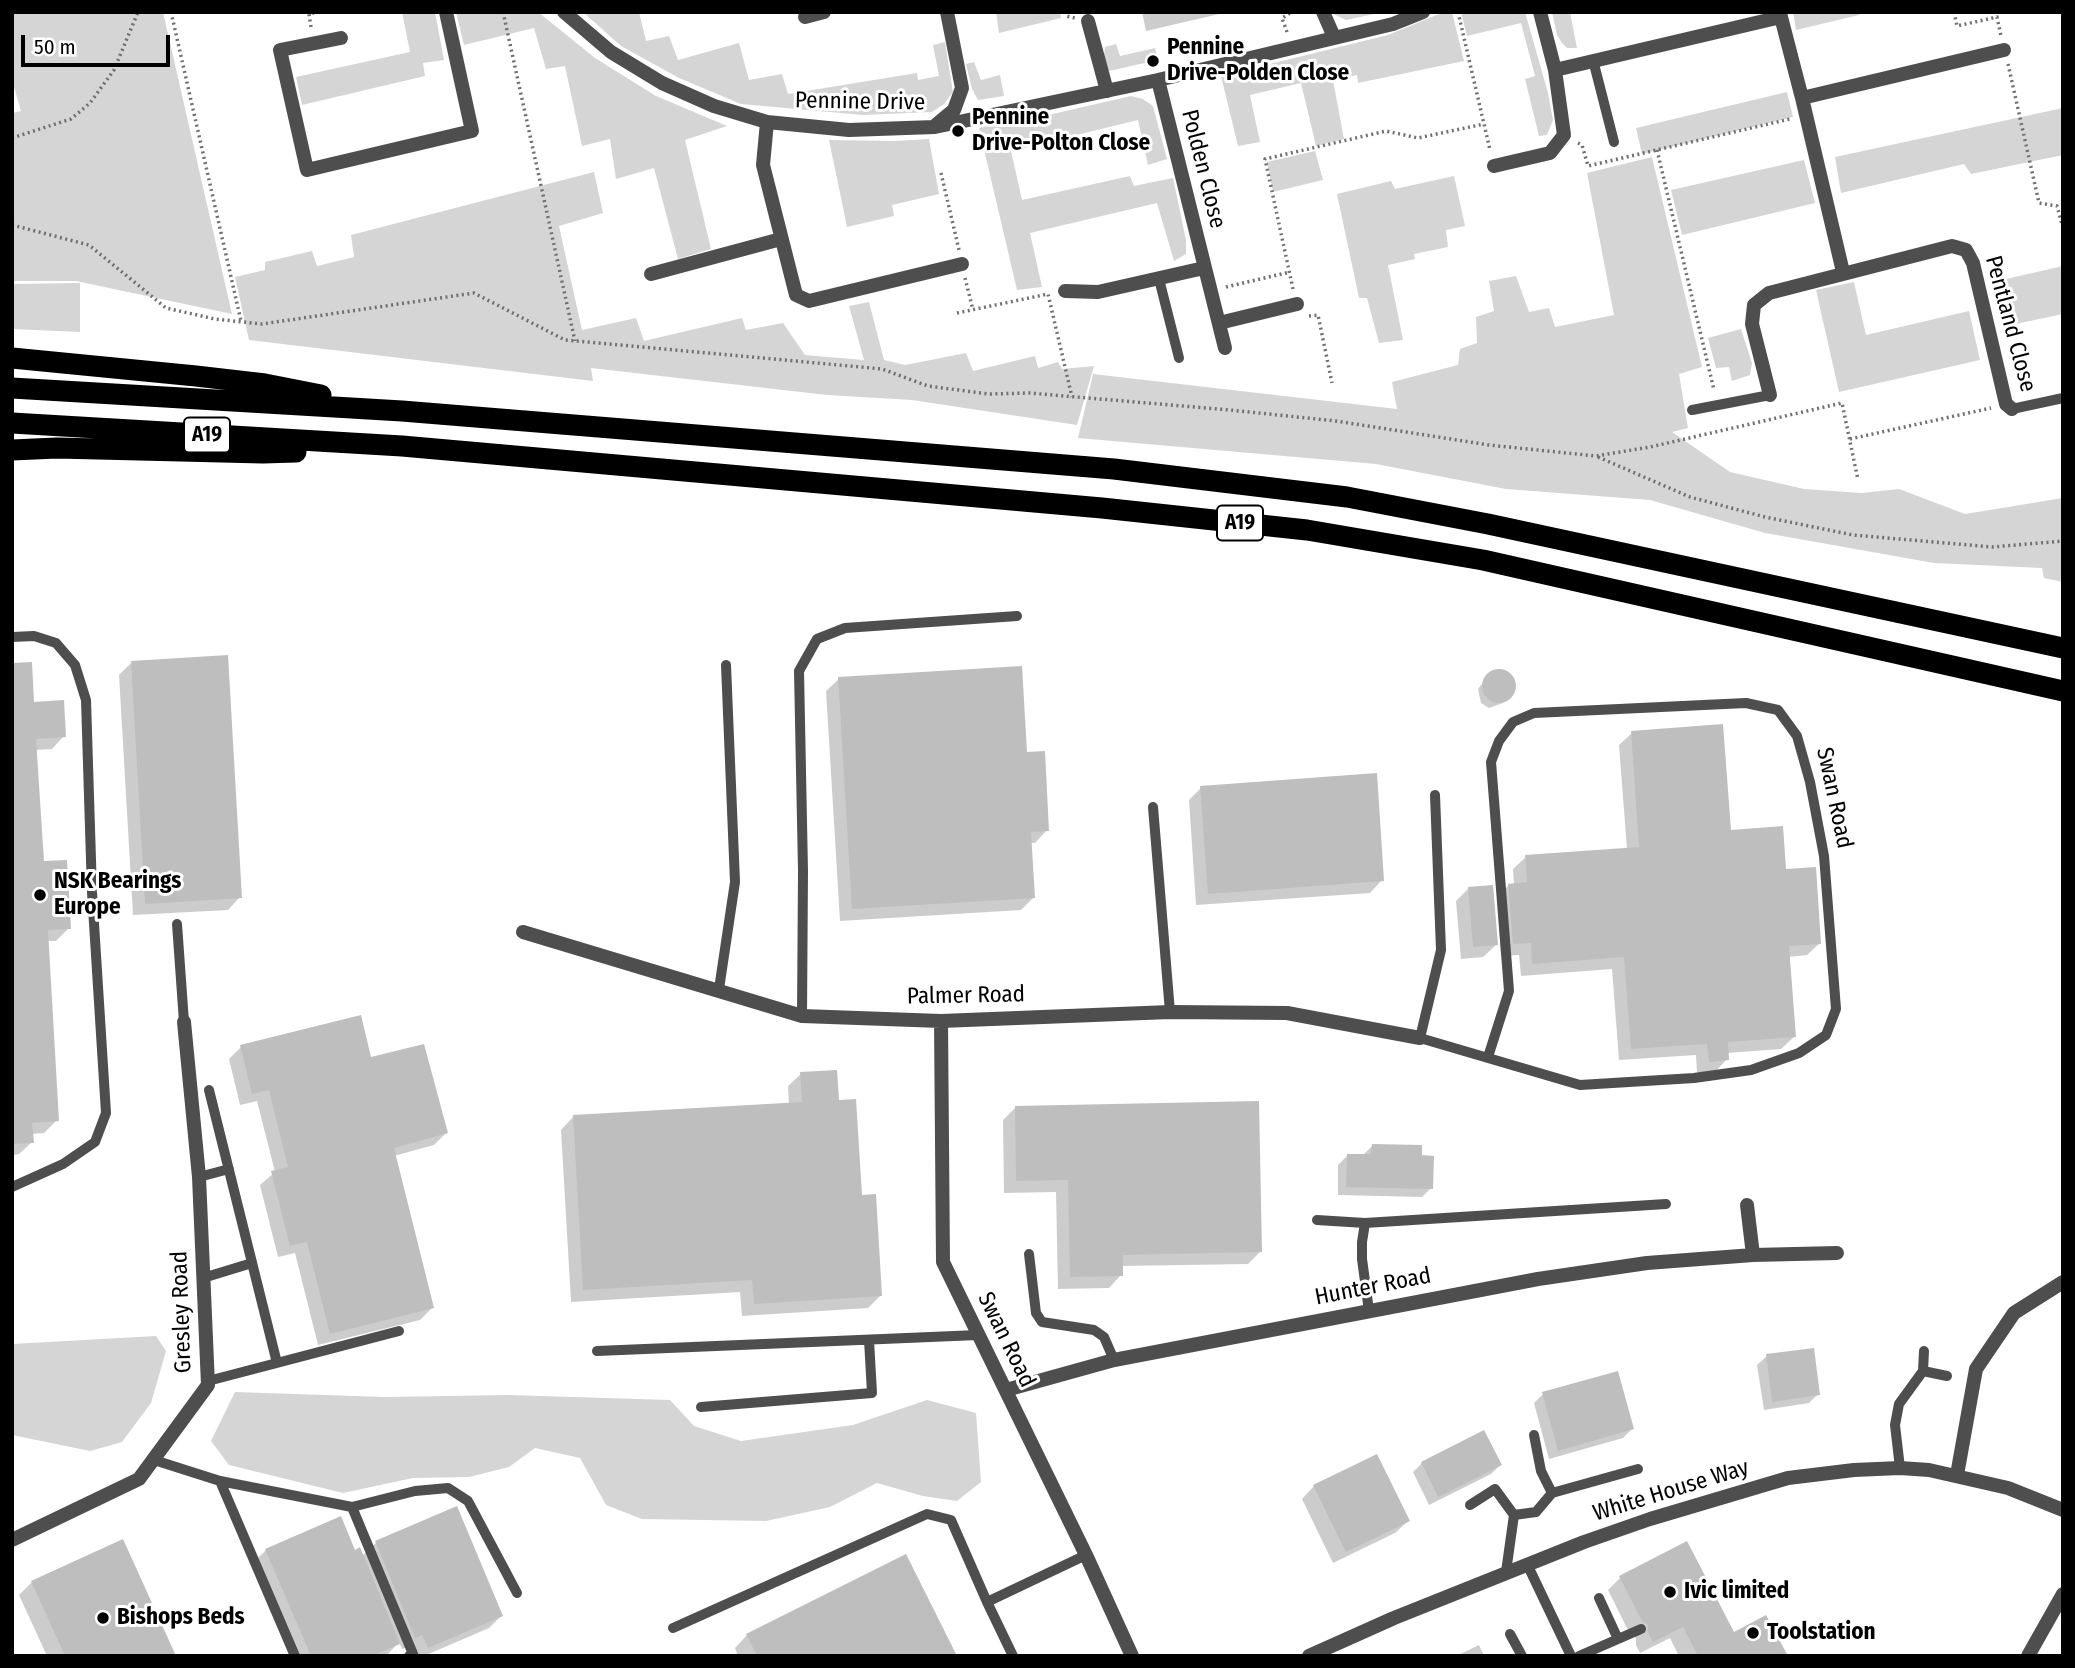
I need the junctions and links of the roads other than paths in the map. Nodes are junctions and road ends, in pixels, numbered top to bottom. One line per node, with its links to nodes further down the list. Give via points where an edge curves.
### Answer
1 (446, 12): 12 (street, via 472,131 307,170 280,50)
2 (564, 12): 19 (street, Pennine Drive, via 611,52 662,83)
3 (824, 12): 9 (street)
4 (947, 12): 20 (street, via 962,88 954,110)
5 (1323, 12): 11 (street)
6 (1423, 12): 11 (street, Pennine Drive)
7 (1540, 12): 15 (street)
8 (1780, 14): 14 (street); 18 (street)
9 (804, 17)
10 (1088, 21): 17 (street)
11 (1334, 37): 16 (street, Pennine Drive)
12 (341, 38)
13 (2004, 50): 18 (street)
14 (1593, 60): 15 (street); 21 (lane)
15 (1555, 70): 22 (street, via 1564,135 1550,153)
16 (1158, 80): 17 (street, Pennine Drive); 25 (street, Polden Close)
17 (1107, 91): 20 (street, Pennine Drive)
18 (1802, 98): 26 (street)
19 (766, 122): 20 (street, Pennine Drive, via 849,130); 23 (street, via 763,165)
20 (935, 127)
21 (1614, 142)
22 (1494, 166)
23 (781, 239): 24 (street, via 796,295 809,300); 27 (street)
24 (962, 264)
25 (1204, 268): 28 (street); 31 (street, Polden Close)
26 (1843, 272): 36 (street, Pentland Close, via 1769,293 1754,305 1752,324); 38 (street, Pentland Close, via 1952,246 1966,250)
27 (651, 274)
28 (1159, 279): 29 (street, via 1098,292); 34 (lane)
29 (1065, 292)
30 (1297, 304): 31 (street)
31 (1219, 323): 32 (street, Polden Close)
32 (1225, 348)
33 (12, 358): 40 (highway, via 265,384)
34 (1180, 358)
35 (12, 388): 40 (highway, A19)
36 (1770, 394): 39 (lane)
37 (2063, 398): 38 (lane)
38 (2009, 407)
39 (1692, 410)
40 (402, 411): 46 (highway, A19, via 1114,469 1347,497)
41 (12, 423): 42 (highway, A19)
42 (402, 446): 43 (highway, via 263,453); 48 (highway, A19, via 1307,530 1483,560)
43 (12, 450)
44 (1017, 616): 55 (lane, via 845,628 817,639 799,671)
45 (12, 637): 63 (lane, via 34,636 55,643 75,665 86,700 106,1113 95,1142 63,1164)
46 (2063, 648)
47 (726, 665): 53 (lane, via 735,882)
48 (2063, 691)
49 (1435, 794): 58 (lane, via 1441,950)
50 (1153, 807): 54 (lane)
51 (177, 924): 57 (lane)
52 (523, 932): 53 (street, Palmer Road)
53 (719, 989): 55 (street, Palmer Road)
54 (1170, 1012): 56 (street, Palmer Road); 58 (street, Palmer Road, via 1287,1013)
55 (802, 1016): 56 (street, Palmer Road)
56 (941, 1021): 76 (street, Swan Road, via 943,1262)
57 (184, 1023): 62 (street, Gresley Road)
58 (1420, 1038): 59 (lane, Swan Road)
59 (1488, 1057): 59 (lane, Swan Road, via 1509,990 1491,762 1513,722 1534,713 1746,703 1778,710 1797,736 1825,856 1836,1009 1826,1035 1800,1053 1751,1070 1668,1080 1580,1085)
60 (209, 1090): 61 (lane)
61 (229, 1169): 62 (lane); 71 (lane)
62 (199, 1177): 72 (street, Gresley Road)
63 (12, 1187)
64 (1666, 1204): 67 (lane)
65 (1747, 1205): 70 (street)
66 (1317, 1220): 67 (lane)
67 (1365, 1223): 74 (lane, via 1362,1259)
68 (1837, 1253): 70 (street, Hunter Road)
69 (1029, 1254): 80 (lane, via 1036,1313 1042,1322 1094,1330 1104,1337)
70 (1753, 1255): 74 (street, Hunter Road, via 1647,1263)
71 (252, 1263): 72 (lane); 81 (lane)
72 (203, 1278): 84 (street, Gresley Road)
73 (2063, 1282): 91 (street, via 2014,1313 1976,1369)
74 (1369, 1311): 80 (street, Hunter Road)
75 (399, 1331): 81 (lane)
76 (978, 1335): 77 (lane); 85 (street, Swan Road)
77 (869, 1340): 78 (lane); 86 (lane, via 872,1394)
78 (597, 1351)
79 (1924, 1351): 82 (lane)
80 (1114, 1360): 85 (street, Hunter Road)
81 (277, 1363): 84 (lane)
82 (1923, 1371): 83 (lane); 89 (lane, via 1899,1404 1895,1425)
83 (1947, 1376)
84 (208, 1381): 88 (street, Gresley Road)
85 (1006, 1390): 99 (street, Swan Road)
86 (701, 1407)
87 (1534, 1435): 93 (lane, via 1541,1471)
88 (154, 1460): 92 (lane); 98 (street, Gresley Road, via 139,1479)
89 (1900, 1468): 91 (street, White House Way); 100 (street, White House Way, via 1788,1478 1650,1519)
90 (1638, 1469): 93 (lane)
91 (1957, 1475): 96 (street, White House Way, via 2008,1488)
92 (220, 1481): 95 (lane); 110 (lane)
93 (1552, 1493): 97 (lane, via 1536,1512)
94 (1470, 1505): 97 (lane, via 1495,1489)
95 (352, 1507): 102 (lane, via 448,1488 468,1501); 111 (lane, via 413,1654)
96 (2063, 1510)
97 (1514, 1515): 101 (lane)
98 (12, 1540)
99 (1086, 1555): 105 (lane); 113 (street, Swan Road)
100 (1527, 1563): 101 (street, White House Way); 116 (lane)
101 (1506, 1572): 114 (street, White House Way)
102 (517, 1593)
103 (2063, 1594): 118 (street)
104 (1599, 1598): 109 (lane)
105 (987, 1602): 106 (lane, via 951,1520 927,1514); 112 (lane)
106 (673, 1628)
107 (1641, 1629): 109 (lane)
108 (1510, 1634): 115 (lane)
109 (1618, 1639): 117 (lane)
110 (295, 1656)
111 (409, 1656)
112 (1013, 1656)
113 (1132, 1656)
114 (1309, 1656)
115 (1522, 1656)
116 (1571, 1656)
117 (1579, 1656)
118 (2028, 1656)

